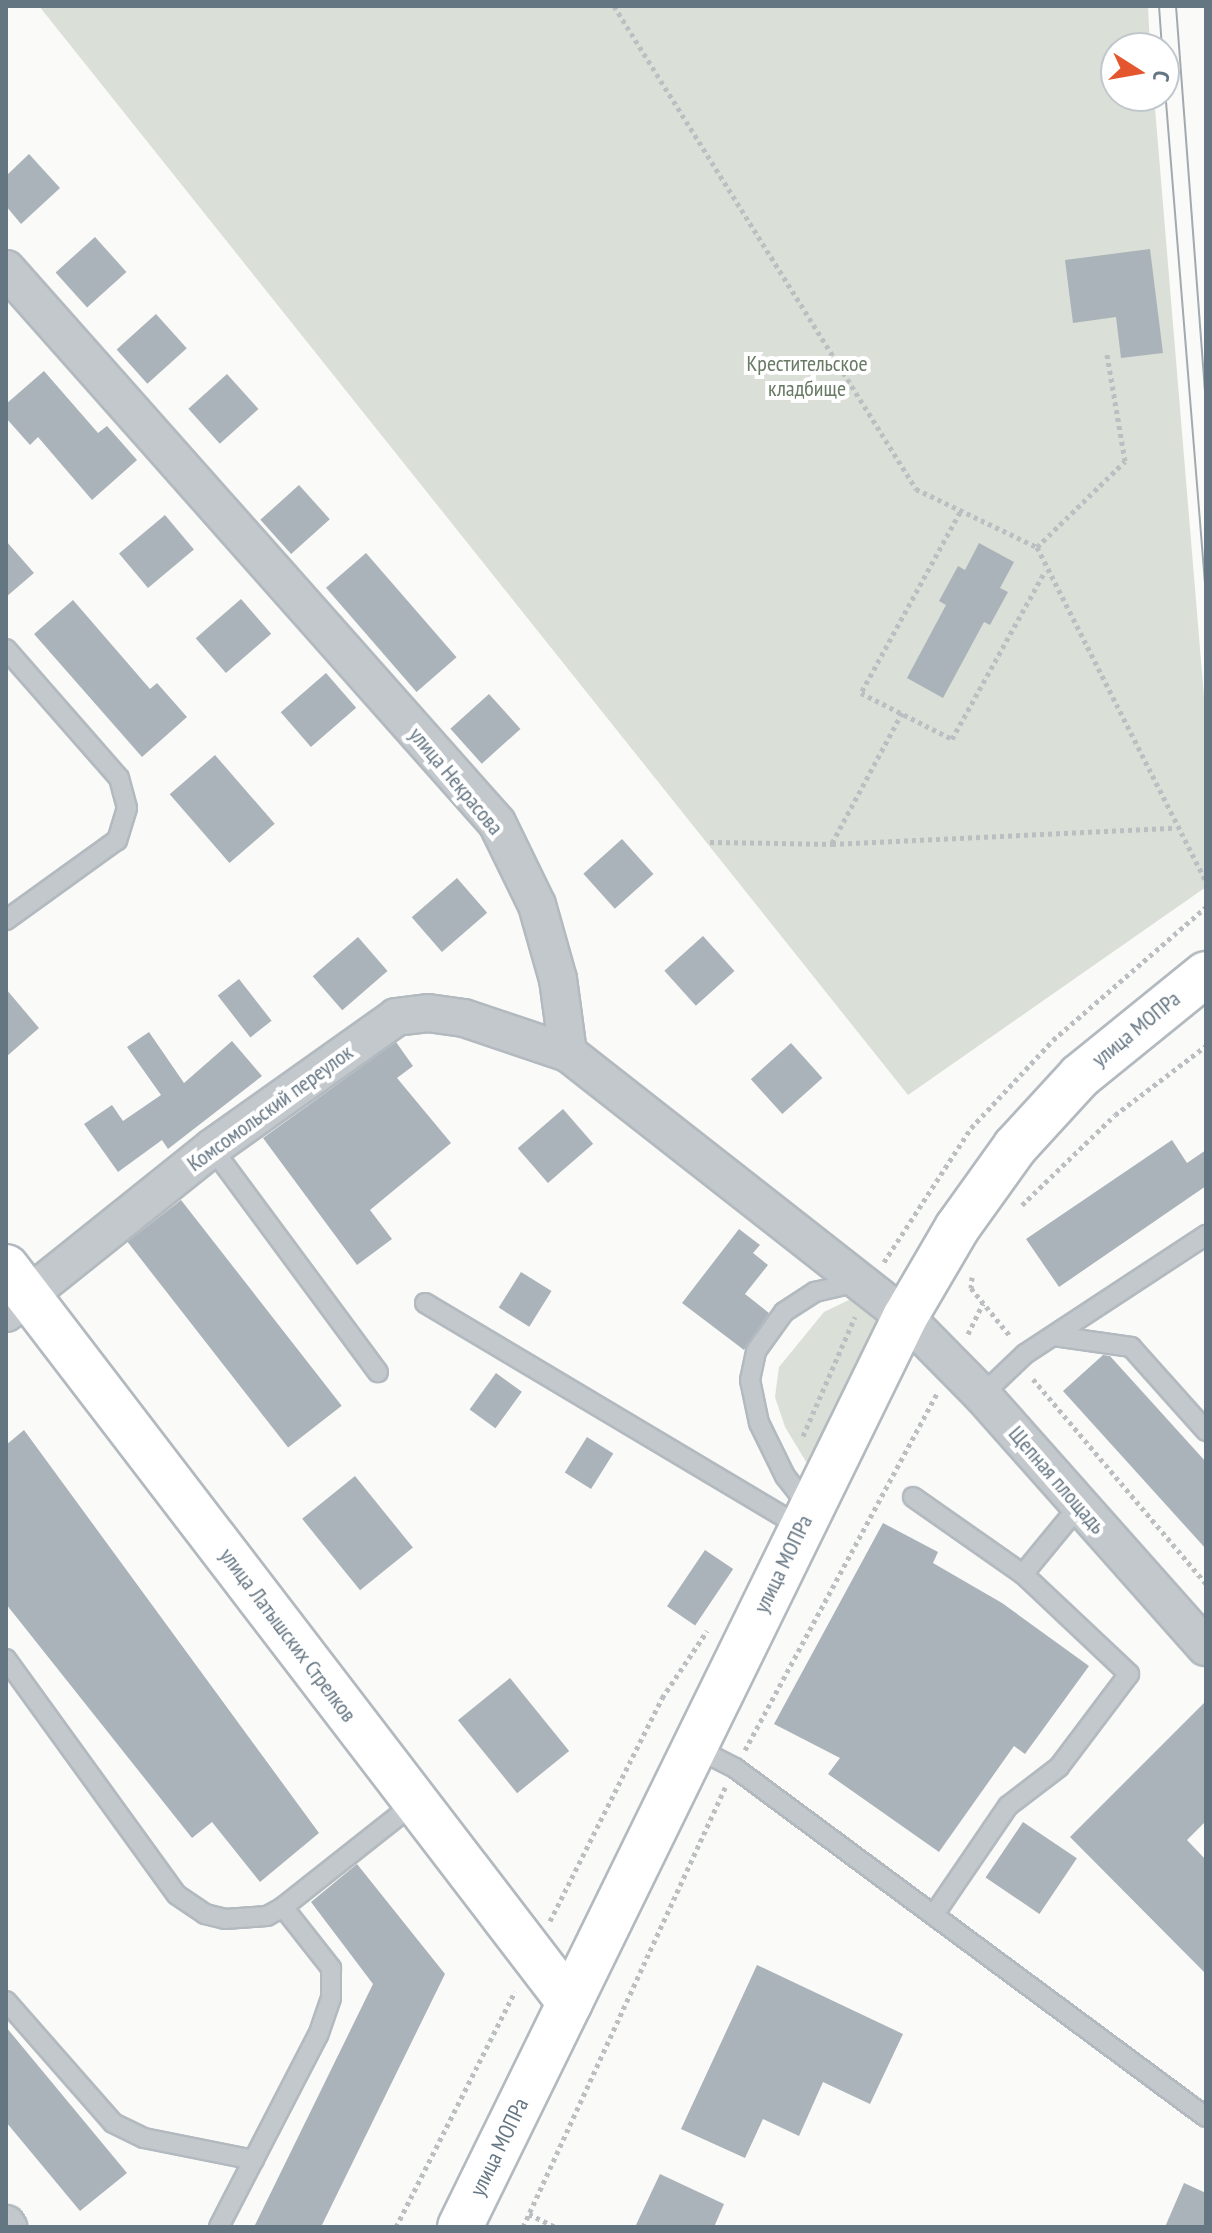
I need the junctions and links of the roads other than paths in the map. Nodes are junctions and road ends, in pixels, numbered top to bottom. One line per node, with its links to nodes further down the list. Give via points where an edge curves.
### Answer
1 (6, 269): 5 (street, улица Некрасова, via 497,823 537,905 558,979)
2 (6, 649): 3 (lane, via 119,778 127,808 117,840)
3 (6, 920)
4 (1206, 974): 11 (street, улица МОПРа, via 1080,1076 1015,1147 957,1228)
5 (568, 1053): 6 (street, Комсомольский переулок, via 464,1018 428,1013 396,1017); 8 (street)
6 (212, 1148): 9 (street, Комсомольский переулок); 13 (lane)
7 (1206, 1235): 12 (lane)
8 (864, 1284): 11 (street); 17 (lane, via 815,1292 784,1312 756,1351 750,1380 759,1423)
9 (13, 1291): 23 (street, улица Латышских Стрелков)
10 (425, 1303): 17 (lane)
11 (905, 1317): 14 (street, Щепная площадь); 17 (street, улица МОПРа)
12 (1054, 1336): 14 (lane, via 1021,1357); 15 (lane, via 1131,1347)
13 (378, 1372)
14 (982, 1395): 18 (street, Щепная площадь)
15 (1206, 1431)
16 (913, 1497): 19 (lane)
17 (798, 1504): 22 (street, улица МОПРа)
18 (1079, 1506): 19 (lane); 20 (street, Щепная площадь)
19 (1023, 1574): 25 (lane, via 1129,1674 1059,1767 1008,1806)
20 (1206, 1647)
21 (6, 1659): 24 (lane, via 177,1895 205,1914 225,1919 267,1916)
22 (694, 1747): 25 (lane, via 735,1768); 27 (street, улица МОПРа)
23 (416, 1802): 24 (lane); 27 (street, улица Латышских Стрелков)
24 (283, 1907): 29 (lane, via 331,1968 331,1998 318,2035)
25 (935, 1913): 28 (lane)
26 (6, 2001): 29 (lane, via 113,2123 144,2138)
27 (570, 2003): 31 (street, улица МОПРа)
28 (1206, 2117)
29 (254, 2160): 30 (lane)
30 (219, 2227)
31 (460, 2227)

